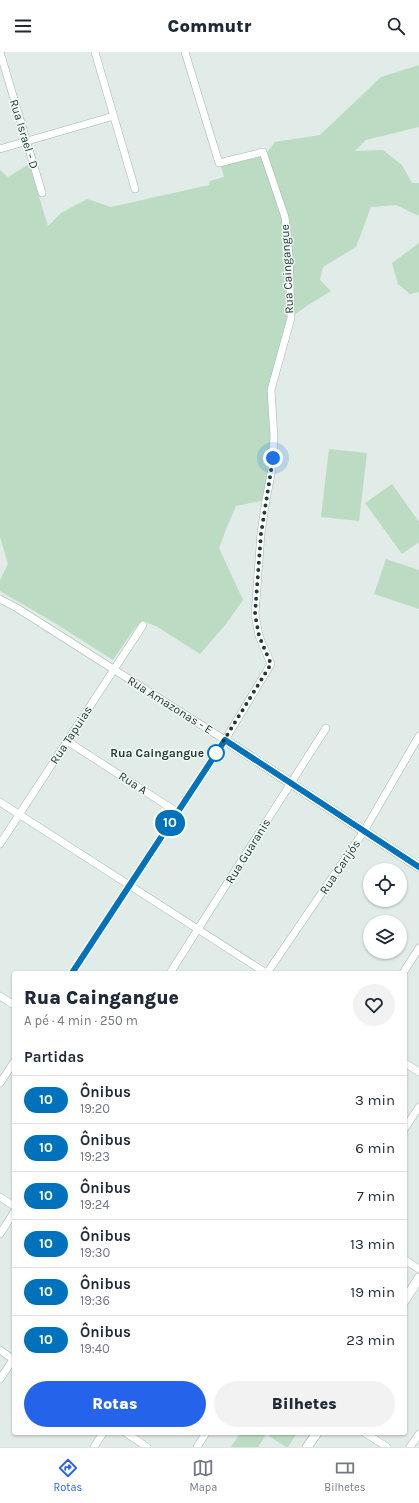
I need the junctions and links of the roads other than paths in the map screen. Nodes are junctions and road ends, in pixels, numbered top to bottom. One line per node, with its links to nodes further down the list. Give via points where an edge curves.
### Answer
1 (0, 52): 5 (street, Rua Israel - D)
2 (95, 52): 4 (street)
3 (185, 52): 14 (street, Rua Caingangue, via 219,163 263,152 284,217 289,255 290,318 271,390 274,437 272,469 262,527 255,614 259,636 271,664)
4 (114, 116): 5 (street); 7 (street)
5 (26, 140): 6 (street); 8 (street, Rua Israel - D)
6 (0, 149)
7 (135, 189)
8 (42, 193)
9 (0, 599): 11 (street, Rua Amazonas - E)
10 (143, 625): 11 (street, Rua Tapuias)
11 (114, 669): 14 (street, Rua Amazonas - E); 15 (street, Rua Tapuias)
12 (326, 728): 16 (street, Rua Guaranis)
13 (419, 736): 20 (street, Rua Carijós)
14 (225, 740): 16 (street, Rua Amazonas - E); 18 (street, Rua Caingangue)
15 (67, 741): 18 (street, Rua A); 19 (street, Rua Tapuias)
16 (291, 783): 20 (street, Rua Amazonas - E); 24 (street, Rua Guaranis)
17 (0, 802): 19 (street)
18 (177, 812): 23 (street, Rua Caingangue)
19 (19, 814): 21 (street, Rua Tapuias); 23 (street)
20 (364, 831): 22 (street, Rua Amazonas - E); 29 (street, Rua Carijós)
21 (0, 844)
22 (419, 867)
23 (129, 885): 24 (street); 26 (street, Rua Caingangue)
24 (198, 930): 27 (street, Rua Guaranis); 28 (street)
25 (419, 948): 30 (street)
26 (73, 971)
27 (171, 971)
28 (263, 971)
29 (267, 971)
30 (403, 971)
31 (0, 996): 32 (street)
32 (12, 1004)
33 (407, 1064): 35 (street)
34 (12, 1065): 36 (street)
35 (419, 1072)
36 (0, 1083)
37 (419, 1107): 38 (street)
38 (407, 1125)
39 (0, 1197): 40 (street)
40 (12, 1205)
41 (12, 1215): 42 (street)
42 (0, 1234)
43 (407, 1261): 44 (street)
44 (419, 1269)
45 (419, 1278): 46 (street)
46 (407, 1297)
47 (0, 1350): 48 (street)
48 (12, 1358)
49 (12, 1362): 50 (street)
50 (0, 1379)
51 (419, 1434): 62 (street)
52 (102, 1435): 57 (street)
53 (129, 1435): 58 (street)
54 (205, 1435): 59 (street)
55 (316, 1435): 60 (street)
56 (368, 1435): 61 (street)
57 (94, 1447)
58 (147, 1447)
59 (197, 1447)
60 (308, 1447)
61 (387, 1447)
62 (410, 1447)

